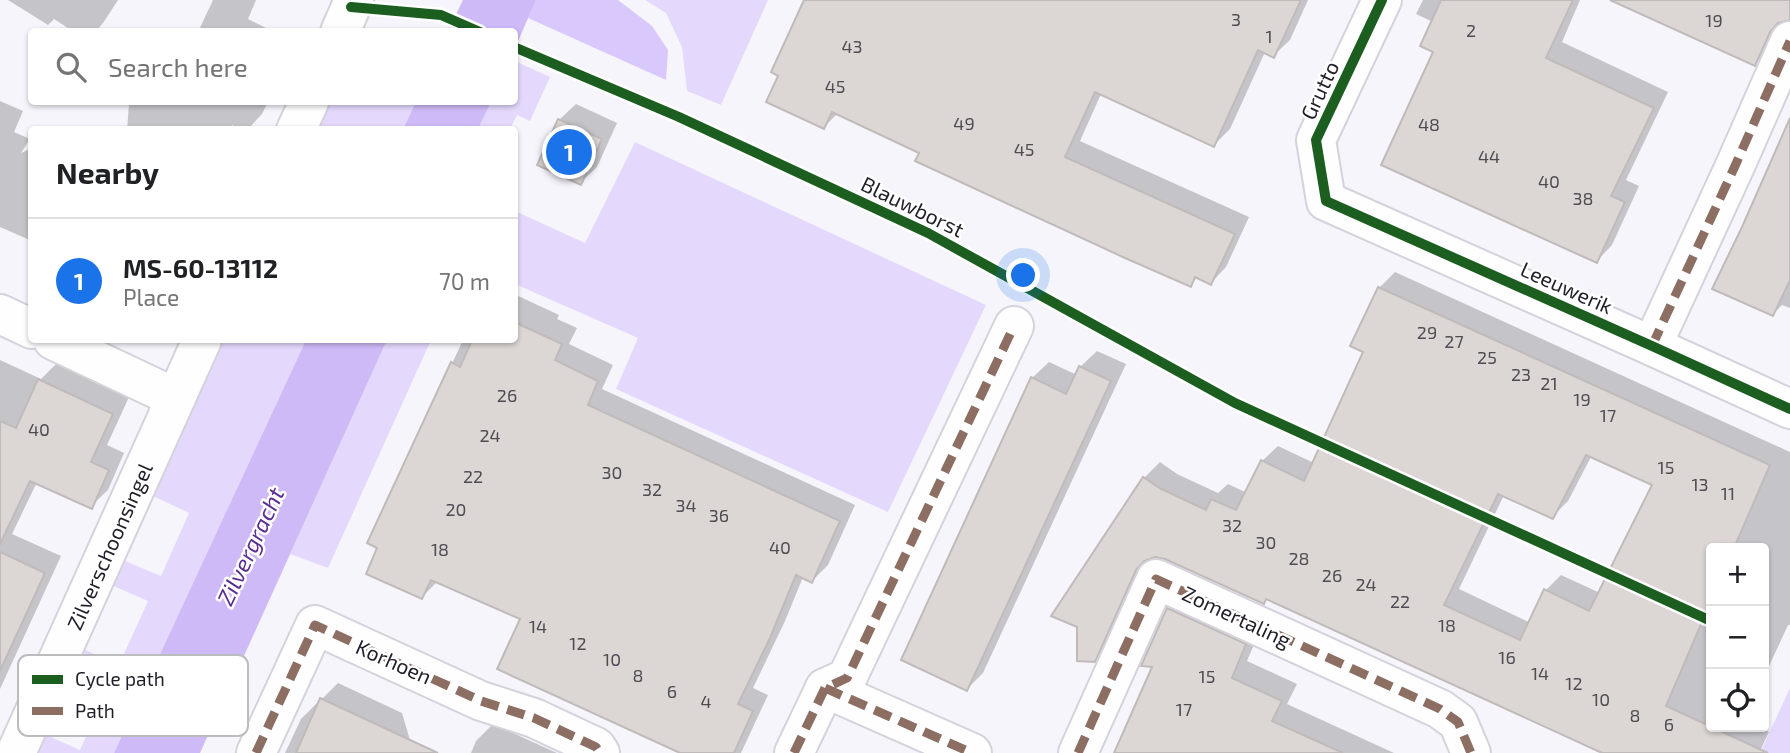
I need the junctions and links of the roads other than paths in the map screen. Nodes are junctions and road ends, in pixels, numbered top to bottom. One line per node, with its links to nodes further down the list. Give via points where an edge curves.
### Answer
1 (1382, 0): 5 (street, Grutto, via 1316,140)
2 (1790, 41): 11 (street)
3 (308, 105): 4 (street)
4 (298, 126)
5 (1326, 201): 11 (street, Leeuwerik)
6 (0, 314): 8 (street)
7 (1014, 326): 15 (street, via 847,678)
8 (28, 327)
9 (59, 343): 12 (street)
10 (201, 343): 12 (street, Zilverschoonsingel)
11 (1652, 346): 13 (street, Leeuwerik)
12 (176, 398): 14 (street, Zilverschoonsingel)
13 (1790, 410)
14 (60, 655)
15 (825, 688): 20 (street); 21 (street)
16 (24, 736): 17 (street, Zilverschoonsingel)
17 (16, 753)
18 (256, 753): 19 (street, Korhoen, via 315,625 481,701 534,718)
19 (600, 753)
20 (794, 753)
21 (972, 753)
22 (1078, 753): 23 (street, Zomertaling, via 1156,579 1440,709 1458,722)
23 (1471, 753)

